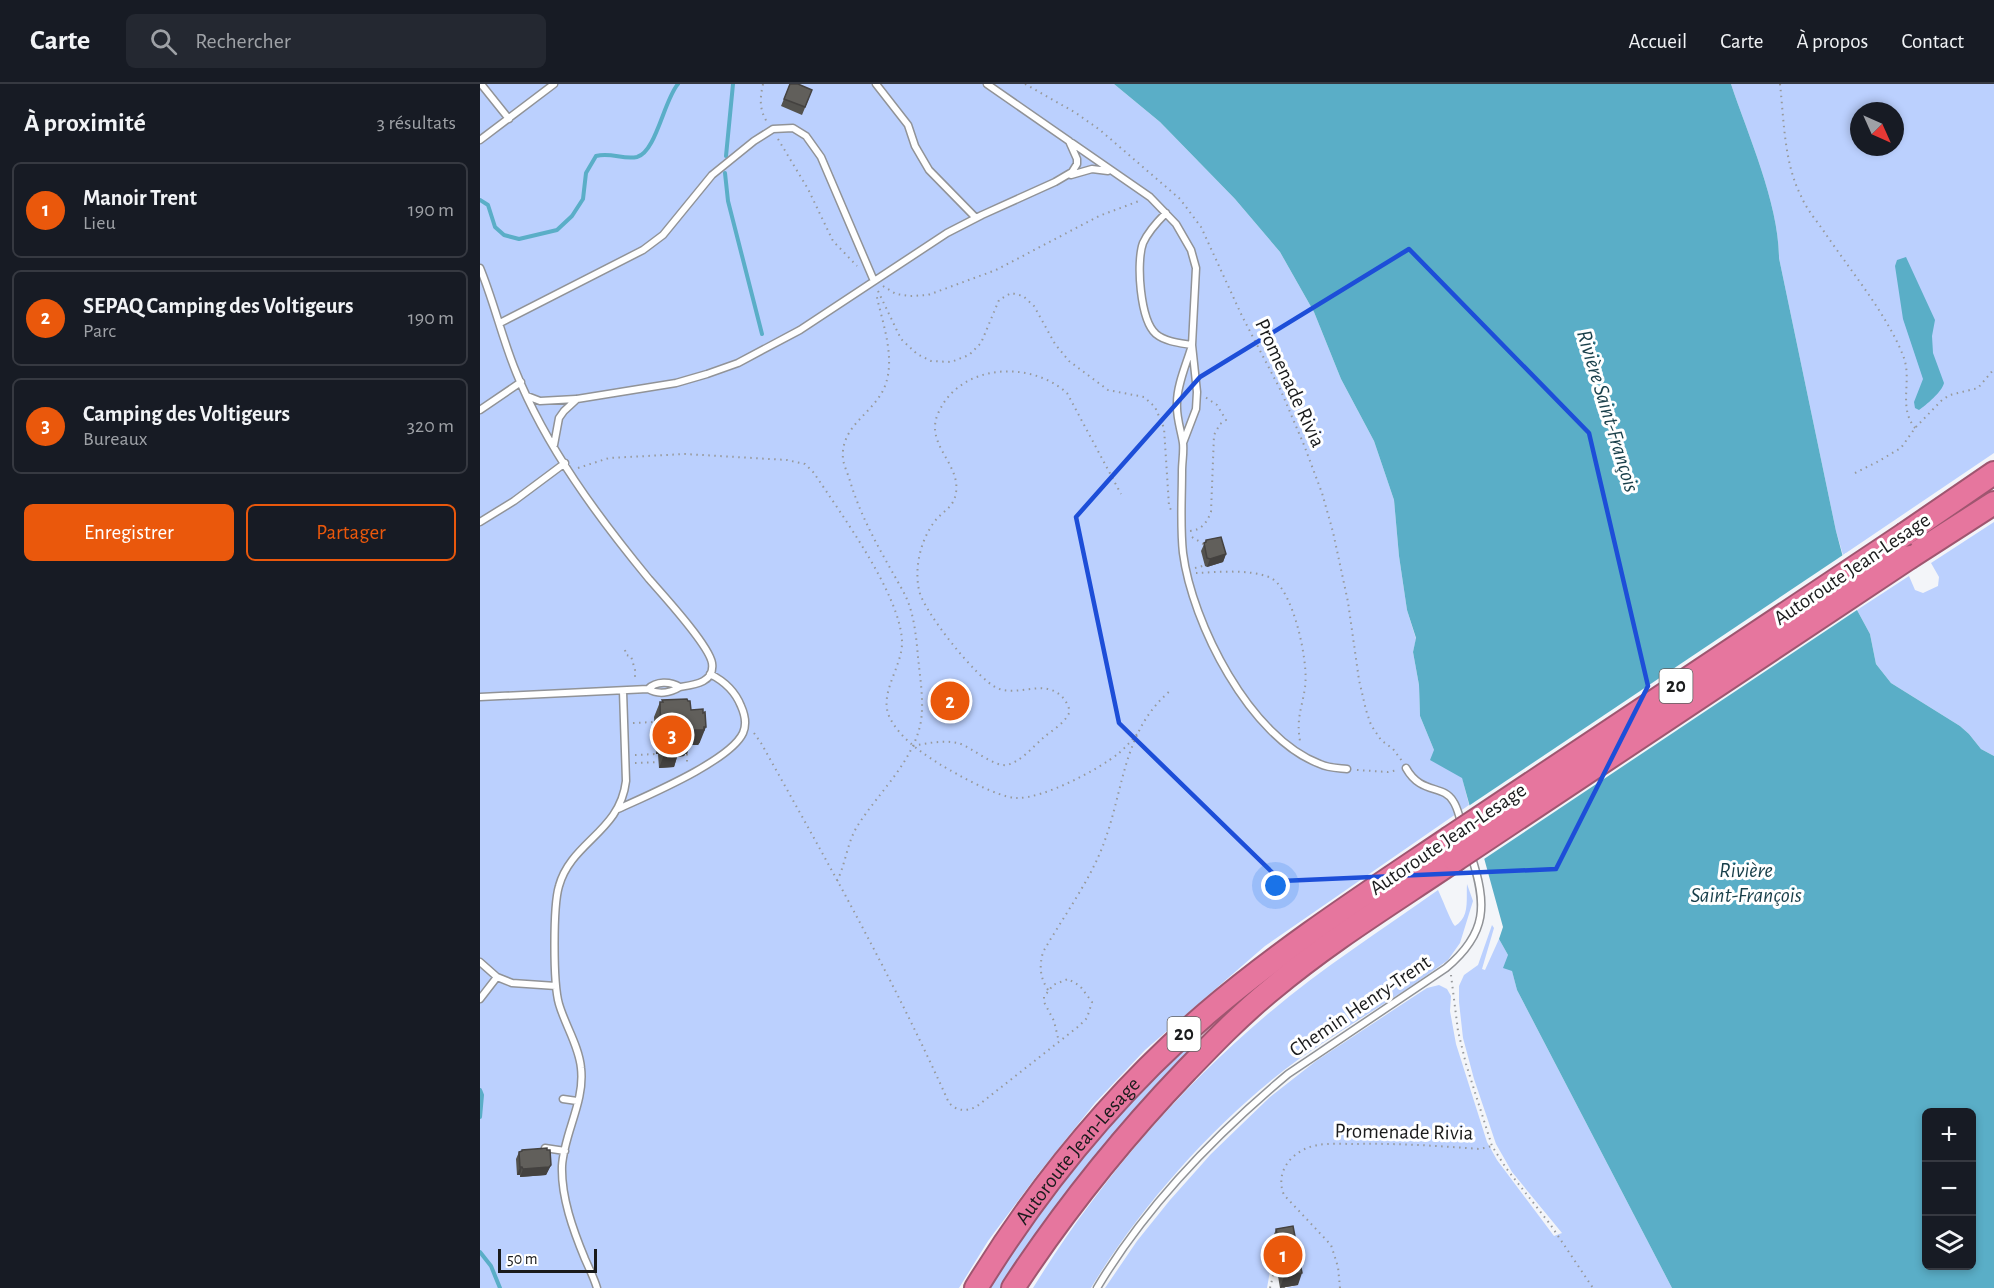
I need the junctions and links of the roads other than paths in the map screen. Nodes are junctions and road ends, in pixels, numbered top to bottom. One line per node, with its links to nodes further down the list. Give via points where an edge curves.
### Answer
1 (481, 84): 5 (lane)
2 (554, 84): 5 (lane)
3 (876, 84): 11 (lane, via 908,125 929,170)
4 (987, 84): 7 (lane)
5 (509, 119): 6 (lane)
6 (480, 140)
7 (1069, 141): 8 (lane); 9 (lane, via 1077,164)
8 (1111, 171): 9 (lane, via 1092,169); 10 (lane, via 1150,197)
9 (1068, 176): 11 (lane)
10 (1166, 213): 16 (lane, via 1185,237 1196,268); 16 (lane, via 1148,234 1139,256 1146,318 1161,338)
11 (976, 218): 14 (lane)
12 (480, 268): 13 (lane)
13 (483, 281): 15 (lane)
14 (874, 281): 15 (lane, via 821,157 800,130 786,127 772,129 712,175 672,224 643,250); 19 (lane, via 800,330 738,363 676,383)
15 (500, 323): 17 (lane)
16 (1192, 345): 21 (lane, via 1177,401); 21 (lane, via 1196,409)
17 (521, 382): 18 (lane); 20 (lane)
18 (527, 396): 19 (lane, via 540,401); 22 (lane)
19 (577, 399): 22 (lane, via 560,418)
20 (480, 410)
21 (1183, 443): 31 (lane, via 1181,528 1187,574 1208,635 1238,688 1270,728 1302,756)
22 (554, 445): 23 (lane)
23 (565, 464): 26 (lane); 27 (lane, via 607,527 704,648 712,662)
24 (1994, 473): 42 (highway, Autoroute Jean-Lesage / 20, bridge, via 1272,960 1178,1040 1118,1101 1017,1226)
25 (1994, 503): 43 (highway, Autoroute Jean-Lesage / 20, bridge, via 1455,860 1276,985 1175,1082 1107,1159)
26 (480, 522)
27 (710, 674): 28 (lane, via 699,685 680,687 673,692); 32 (lane, via 724,681 738,699 745,719 741,736 728,750)
28 (623, 690): 29 (lane); 32 (lane, via 626,781)
29 (480, 697)
30 (1406, 768): 44 (lane, Chemin Henry-Trent, via 1412,779 1445,793 1453,801 1479,880 1482,913 1471,942 1446,968 1322,1050 1264,1094 1166,1194)
31 (1347, 770)
32 (617, 810): 35 (lane, via 574,858 559,885)
33 (480, 962): 34 (lane)
34 (497, 977): 35 (lane); 36 (lane)
35 (556, 986): 38 (lane, via 562,1016 580,1059)
36 (480, 999)
37 (563, 1099): 38 (lane)
38 (578, 1101): 40 (lane)
39 (545, 1148): 40 (lane)
40 (565, 1151): 41 (lane, via 562,1170 568,1207)
41 (597, 1288)
42 (976, 1288)
43 (1013, 1288)
44 (1097, 1288)

